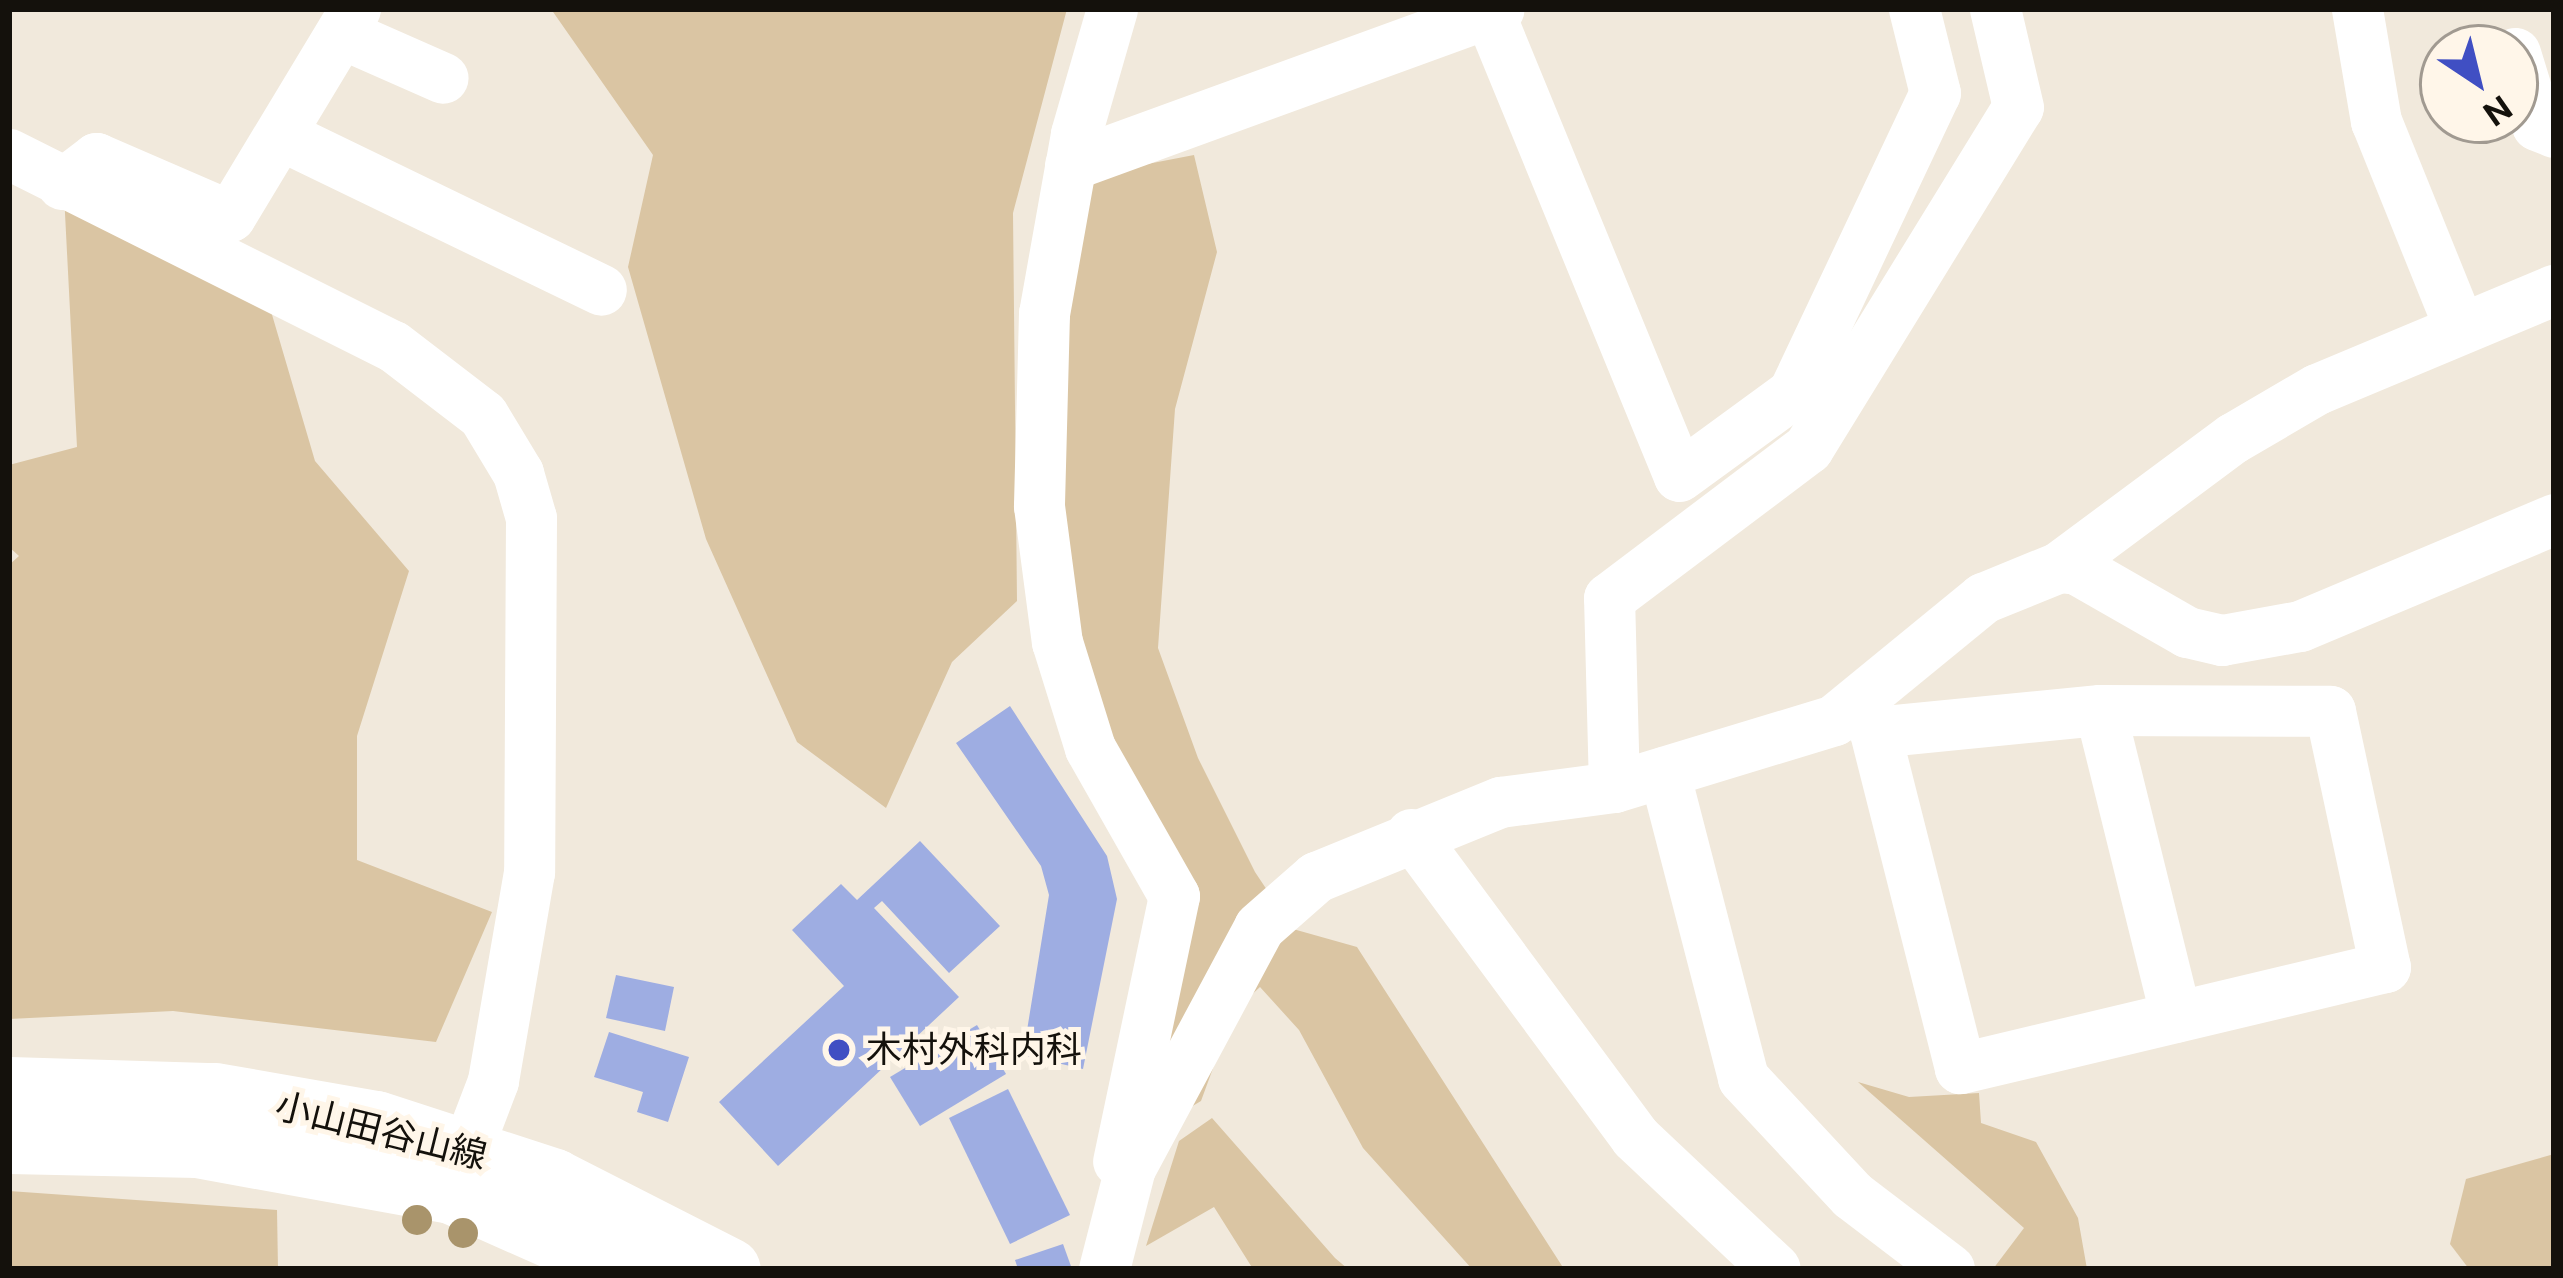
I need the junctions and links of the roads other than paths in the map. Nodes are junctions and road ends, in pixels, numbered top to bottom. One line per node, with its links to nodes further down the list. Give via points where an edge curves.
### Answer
1 (1112, 9): 10 (street)
2 (1914, 9): 5 (street, via 1935,93 1793,393 1679,476)
3 (1995, 9): 20 (street, via 2018,107 1808,448 1610,598)
4 (2357, 9): 14 (street, via 2376,122)
5 (1494, 11): 10 (street)
6 (348, 21): 7 (street); 8 (street)
7 (442, 78)
8 (283, 136): 11 (street, via 230,216 96,158); 12 (street)
9 (9, 154): 11 (street)
10 (1070, 165): 29 (street, via 1044,313 1040,506 1057,641 1090,748 1174,896 1124,1111)
11 (62, 184): 26 (street, via 430,369 483,415 518,473 532,518 529,872 498,1061)
12 (601, 290)
13 (2554, 290): 14 (street)
14 (2459, 326): 16 (street, via 2317,389 2233,438)
15 (2554, 519): 16 (street, via 2300,626 2222,640 2187,632)
16 (2059, 566): 18 (street, via 1983,598)
17 (2100, 710): 18 (street); 22 (street); 22 (street, via 2330,711 2386,967)
18 (1855, 726): 19 (street); 22 (street, via 1960,1067)
19 (1664, 772): 20 (street); 31 (street, via 1743,1078 1852,1196)
20 (1614, 787): 21 (street, via 1500,802)
21 (1411, 834): 29 (street, via 1316,878 1258,927 1130,1168); 30 (street, via 1635,1138)
22 (2176, 1017)
23 (9, 1088): 24 (main road, 小山田谷山線)
24 (206, 1120): 25 (main road, 小山田谷山線); 26 (main road, 小山田谷山線)
25 (9, 1142)
26 (458, 1170): 27 (main road, 小山田谷山線); 28 (main road, 小山田谷山線, via 574,1189)
27 (625, 1269)
28 (729, 1269)
29 (1104, 1269)
30 (1775, 1269)
31 (1949, 1269)

